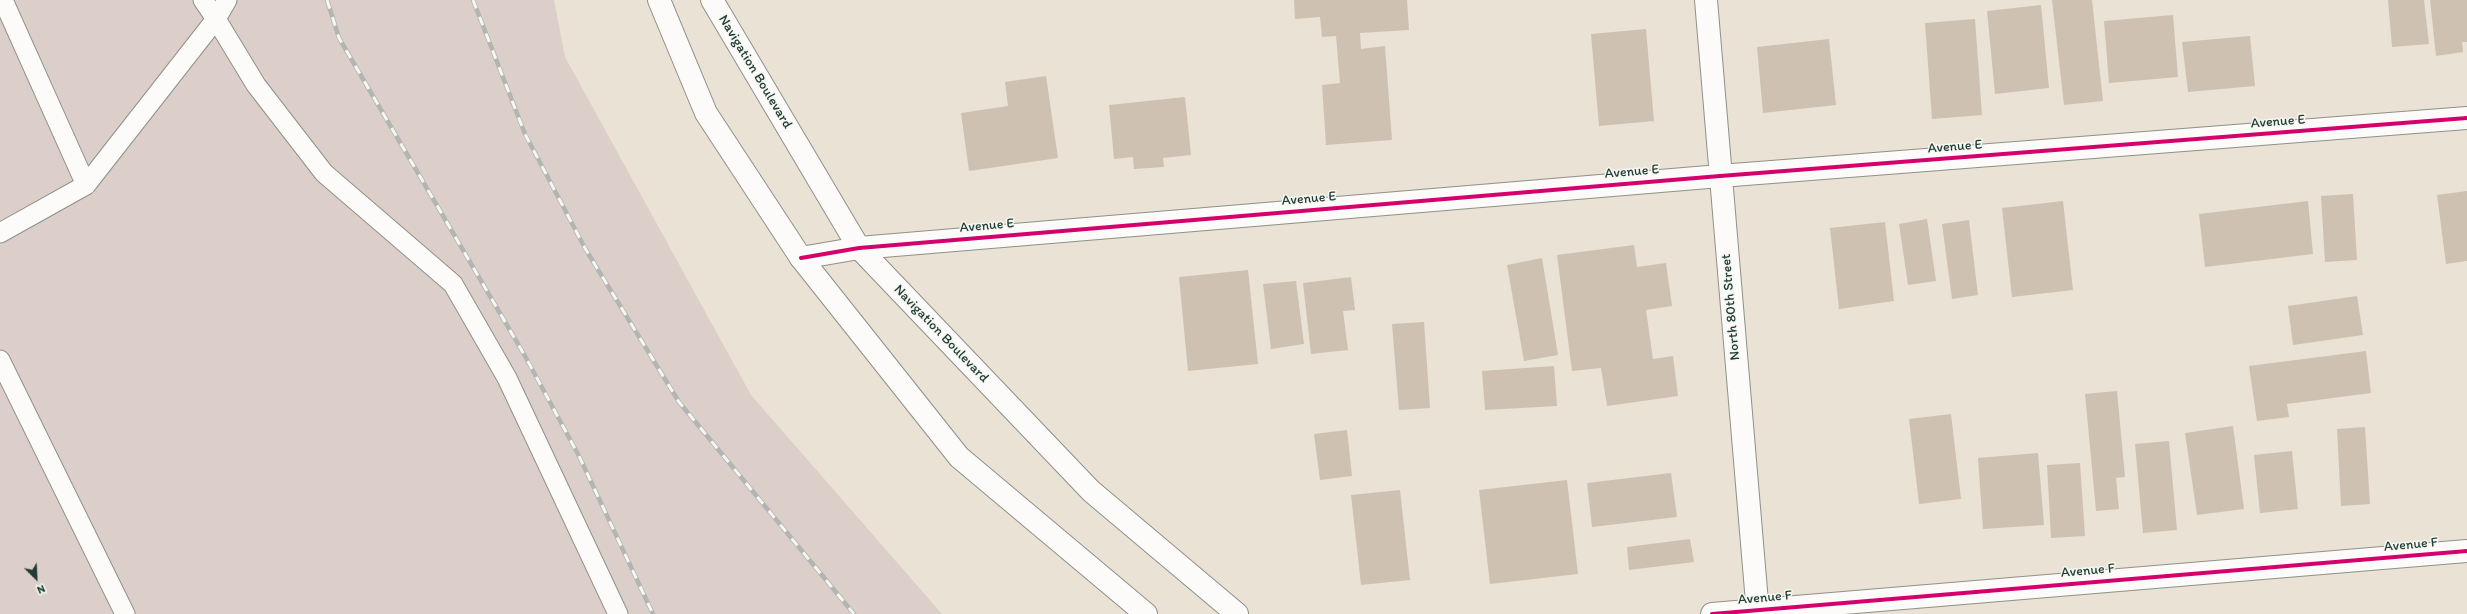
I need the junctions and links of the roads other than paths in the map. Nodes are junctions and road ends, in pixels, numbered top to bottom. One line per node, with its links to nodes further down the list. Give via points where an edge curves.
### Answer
1 (3, 0): 10 (lane)
2 (203, 0): 7 (lane)
3 (227, 0): 7 (lane)
4 (659, 0): 13 (street, via 706,113)
5 (712, 0): 12 (street, Navigation Boulevard)
6 (1706, 0): 9 (street, North 80th Street)
7 (216, 18): 10 (lane); 18 (lane, via 256,85 324,173 453,284 507,378)
8 (2467, 118): 9 (street, Avenue E)
9 (1720, 176): 12 (street, Avenue E); 16 (street, North 80th Street)
10 (86, 185): 11 (lane)
11 (0, 233)
12 (859, 248): 13 (street, Avenue E); 20 (street, Navigation Boulevard, via 1091,491)
13 (801, 258): 19 (street, via 959,457)
14 (0, 360): 17 (lane)
15 (2467, 551): 16 (street, Avenue F)
16 (1758, 612): 21 (street, Avenue F)
17 (126, 614)
18 (618, 614)
19 (1146, 614)
20 (1238, 614)
21 (1712, 614)

